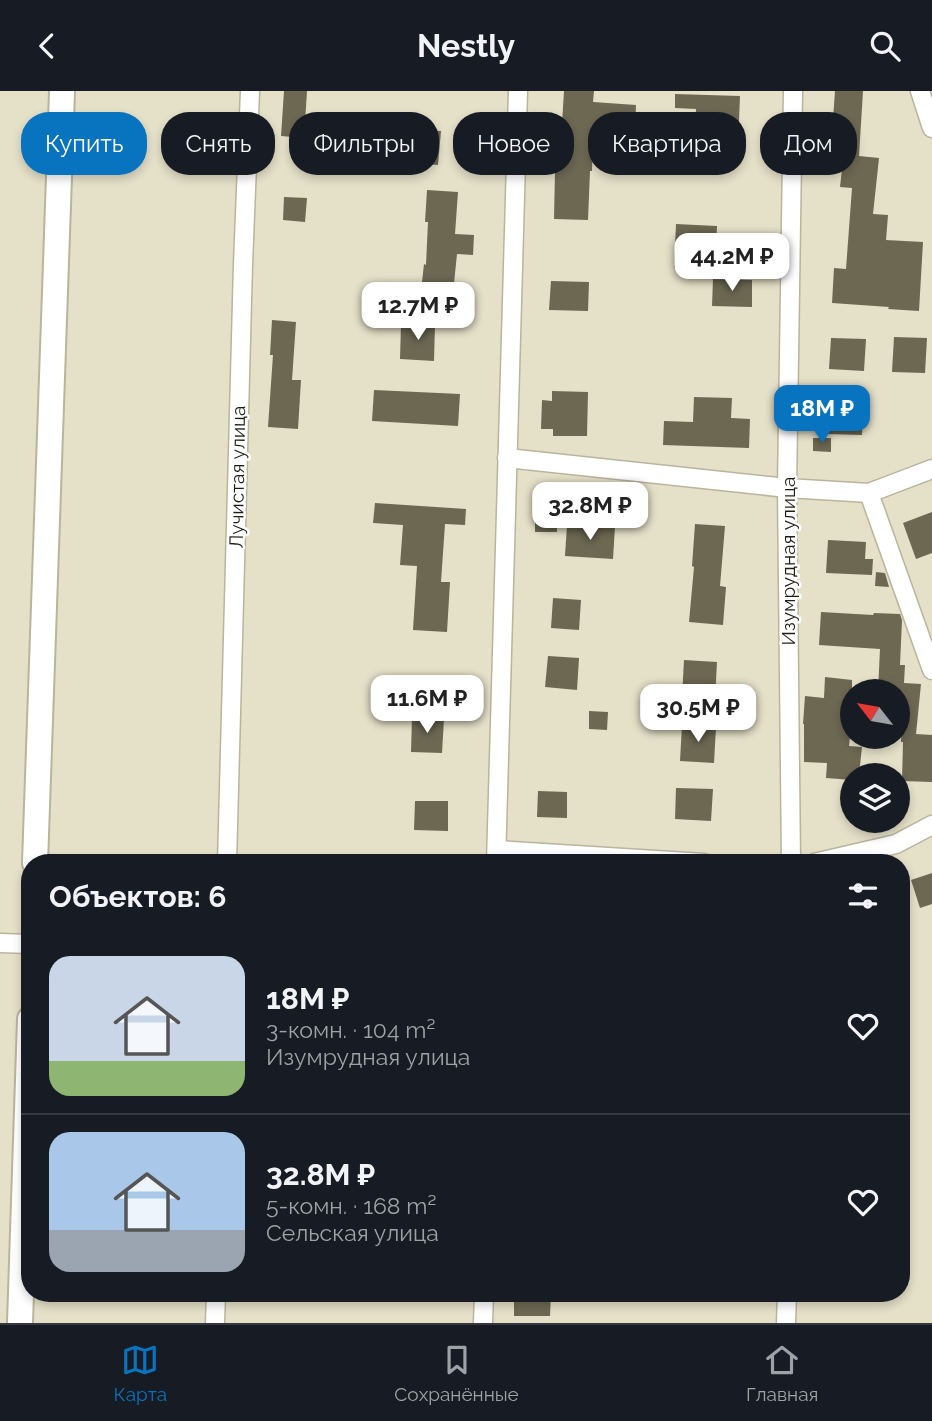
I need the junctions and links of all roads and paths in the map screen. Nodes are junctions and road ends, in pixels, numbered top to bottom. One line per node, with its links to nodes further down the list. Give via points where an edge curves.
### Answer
1 (62, 91): 13 (main road)
2 (250, 91): 14 (street, Лучистая улица)
3 (518, 91): 7 (street)
4 (793, 91): 9 (street, Изумрудная улица)
5 (920, 91): 6 (street)
6 (932, 128)
7 (507, 458): 9 (street); 15 (street)
8 (932, 469): 10 (street)
9 (787, 488): 10 (street); 16 (street, Изумрудная улица)
10 (869, 493): 11 (street)
11 (932, 670)
12 (932, 825): 17 (street, via 896,844)
13 (35, 854)
14 (227, 854)
15 (497, 854)
16 (791, 854)
17 (853, 854)
18 (0, 943): 19 (street)
19 (21, 944)
20 (21, 1293): 24 (main road)
21 (216, 1302): 25 (street)
22 (484, 1302): 26 (street)
23 (787, 1302): 27 (street)
24 (20, 1323)
25 (215, 1323)
26 (483, 1323)
27 (786, 1323)

